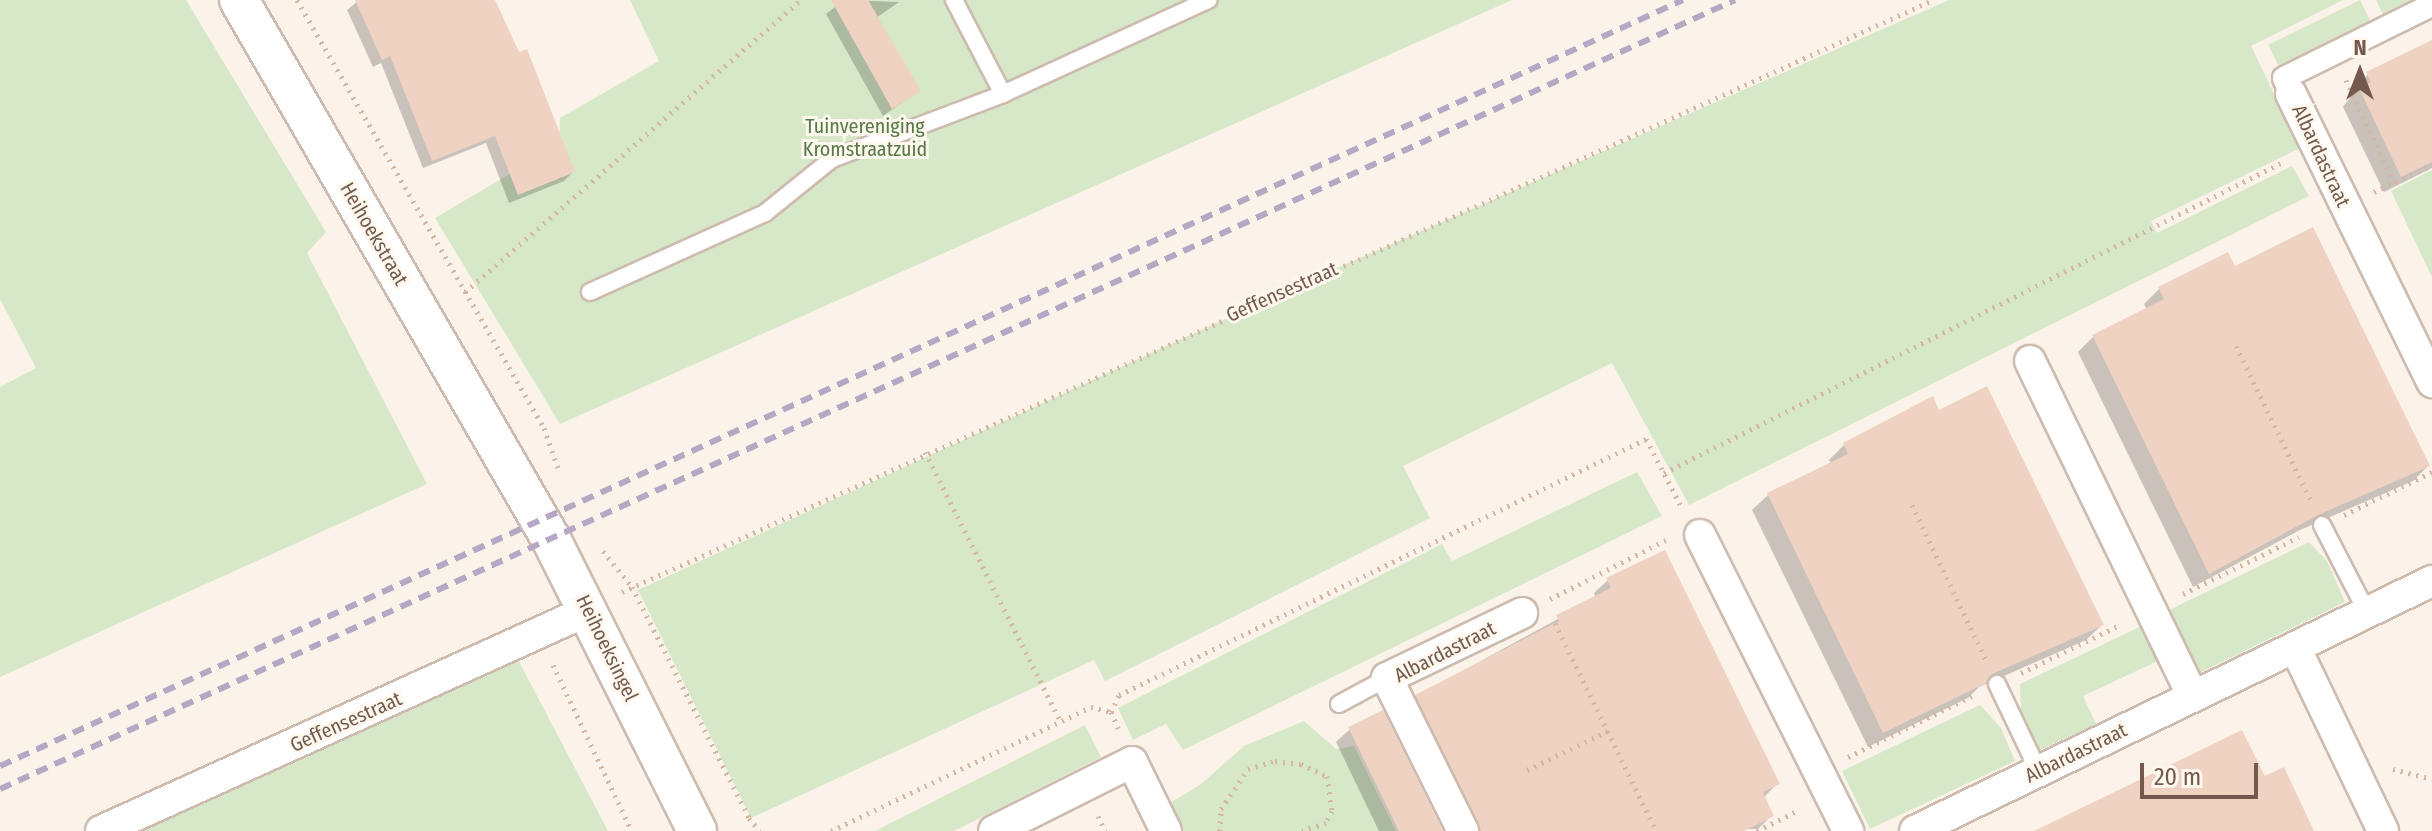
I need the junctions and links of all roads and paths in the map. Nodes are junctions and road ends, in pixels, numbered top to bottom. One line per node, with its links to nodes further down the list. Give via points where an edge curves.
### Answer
1 (239, 0): 21 (street, Heihoekstraat)
2 (297, 0): 15 (path)
3 (801, 0): 15 (path)
4 (954, 0): 9 (lane)
5 (1208, 0): 9 (lane)
6 (1933, 0): 20 (path, Geffensestraat)
7 (2432, 5): 8 (street, Albardastraat)
8 (2333, 54): 10 (street, Albardastraat, via 2284,78); 13 (path)
9 (1003, 94): 16 (lane, via 832,159 765,213)
10 (2291, 94): 11 (street, Albardastraat)
11 (2317, 145): 14 (street, Albardastraat); 22 (path)
12 (2432, 165): 13 (path)
13 (2394, 183): 14 (path)
14 (2345, 206): 19 (street, Albardastraat)
15 (465, 292): 23 (path, via 544,428)
16 (590, 292)
17 (2236, 346): 25 (path)
18 (2030, 361): 37 (street)
19 (2432, 382)
20 (925, 452): 29 (path, Geffensestraat); 40 (path)
21 (511, 468): 30 (street, Heihoeksingel)
22 (1664, 473): 26 (path); 39 (path, via 1646,439 1119,695)
23 (563, 482)
24 (1912, 505): 36 (path)
25 (2322, 525): 31 (lane)
26 (1688, 528): 41 (path, via 1545,602); 45 (street)
27 (601, 548): 29 (path)
28 (2432, 581): 31 (street, Albardastraat)
29 (632, 587): 50 (path)
30 (589, 610): 33 (street, Geffensestraat); 49 (street, Heihoeksingel)
31 (2367, 612): 34 (street, Albardastraat)
32 (1522, 613): 35 (street, Albardastraat)
33 (540, 637): 47 (street, Geffensestraat); 48 (path)
34 (2295, 647): 37 (street, Albardastraat); 61 (street)
35 (1387, 678): 38 (lane); 56 (street, Albardastraat)
36 (1997, 684): 44 (lane)
37 (2193, 696): 44 (street, Albardastraat)
38 (1339, 704)
39 (1111, 712): 40 (path, via 1091,707); 42 (path)
40 (1060, 721): 51 (path)
41 (1608, 731): 43 (path); 57 (path)
42 (1132, 762): 52 (street); 53 (street)
43 (1527, 770)
44 (2039, 772): 46 (street, Albardastraat)
45 (1830, 795): 58 (path); 59 (street)
46 (1970, 819): 60 (street, Albardastraat)
47 (101, 831)
48 (632, 831)
49 (697, 831)
50 (760, 831)
51 (831, 831)
52 (994, 831)
53 (1166, 831)
54 (1220, 831): 55 (path, via 1221,809 1248,769 1275,761 1301,764 1327,776 1332,811 1326,823)
55 (1302, 831)
56 (1463, 831)
57 (1656, 831)
58 (1757, 831)
59 (1848, 831)
60 (1915, 831)
61 (2383, 831)

